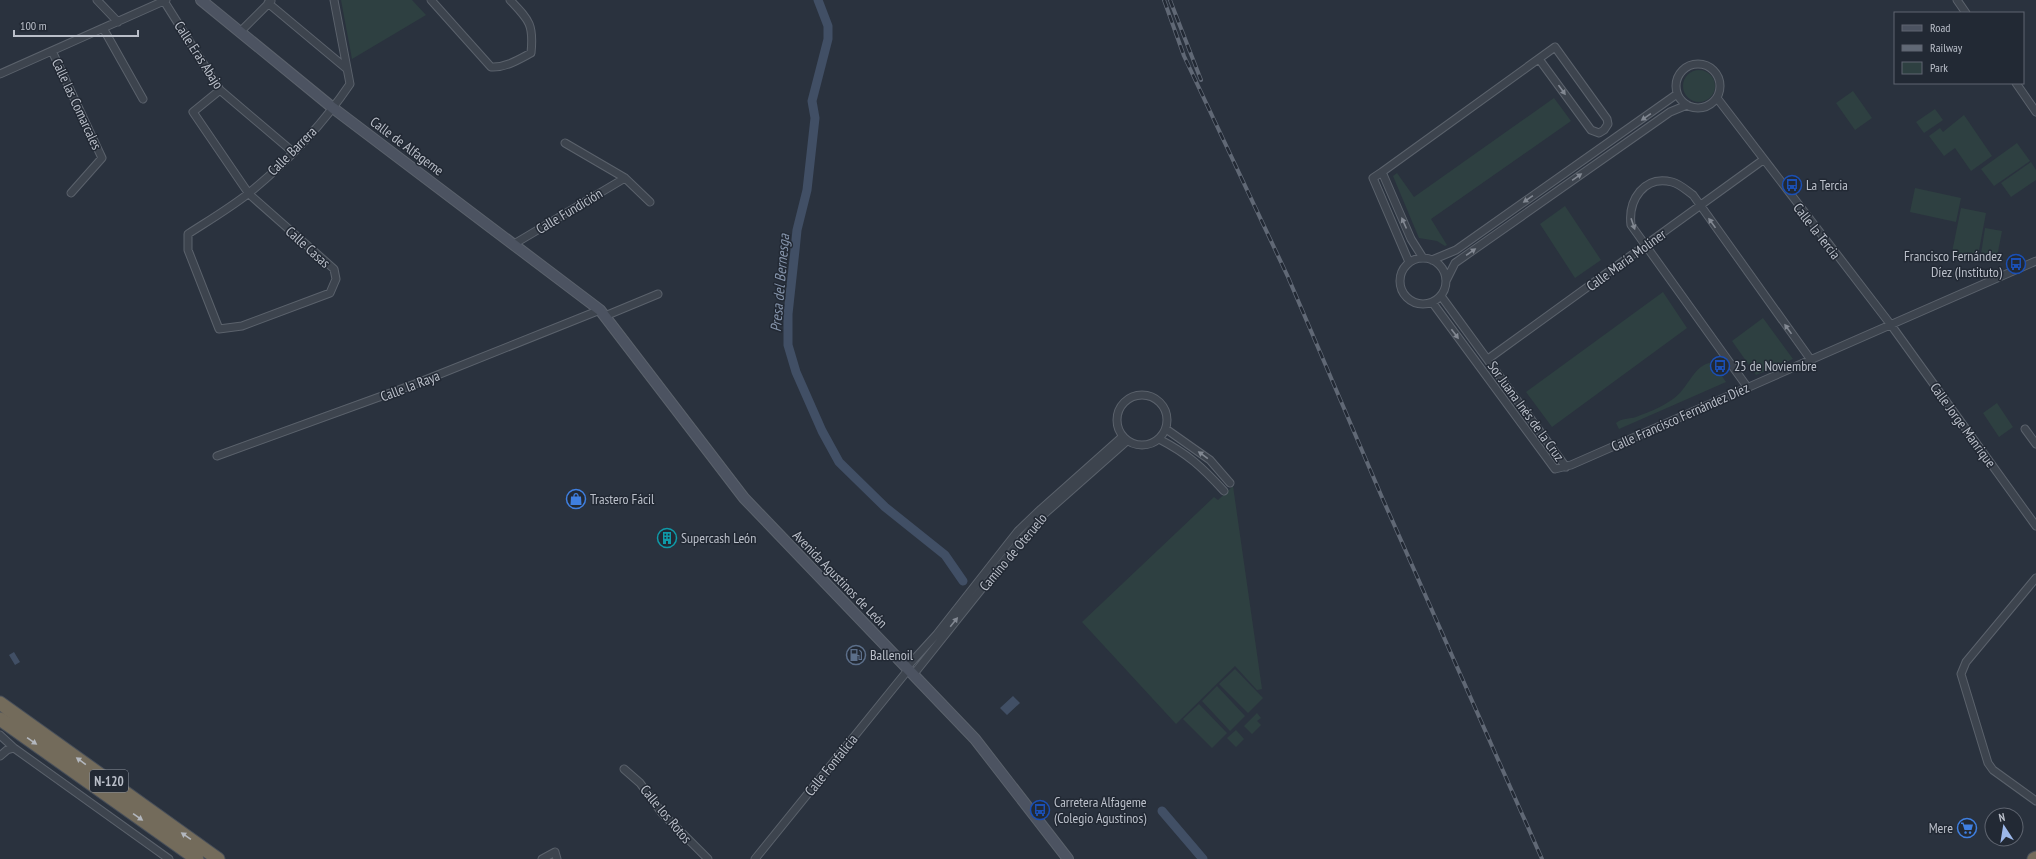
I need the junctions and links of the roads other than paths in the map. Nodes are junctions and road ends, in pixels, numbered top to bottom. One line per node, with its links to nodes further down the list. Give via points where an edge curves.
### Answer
1 (97, 0): 10 (street)
2 (201, 0): 12 (street, Calle de Alfageme)
3 (334, 0): 15 (street, Calle Barrera)
4 (431, 0): 5 (street, via 491,68 514,63 531,53 533,35 528,18)
5 (510, 0)
6 (1957, 0): 9 (street)
7 (165, 1): 10 (street); 18 (street, Calle Eras Abajo)
8 (270, 2): 12 (street); 15 (street)
9 (1965, 12)
10 (118, 22): 11 (street)
11 (103, 28): 13 (street); 21 (street)
12 (240, 32): 23 (street, Calle de Alfageme)
13 (52, 51): 16 (street); 30 (street, Calle las Comarcales, via 102,158)
14 (1539, 59): 14 (street, one-way to 14, via 1591,130 1599,133 1604,130 1608,124 1607,119 1555,47); 28 (street)
15 (347, 69): 23 (street, Calle Barrera, via 350,84)
16 (0, 74)
17 (2017, 84): 24 (street)
18 (220, 90): 26 (street, Calle Eras Abajo); 31 (street, Calle Casas, via 193,112)
19 (1677, 94): 20 (street, via 1677,81 1683,70 1689,66 1702,64 1717,74 1720,87); 22 (street); 37 (street, one-way to 37, via 1456,250)
20 (1717, 98): 22 (street, via 1703,108); 27 (street, Calle la Tercia)
21 (143, 99)
22 (1687, 105): 40 (street, one-way to 22, via 1455,263 1670,112)
23 (333, 108): 26 (street, Calle Barrera); 34 (street, Calle de Alfageme)
24 (2036, 112)
25 (565, 143): 29 (street)
26 (293, 152): 31 (street, Calle Barrera)
27 (1763, 160): 33 (street, Calle María Moliner); 45 (street, Calle la Tercia)
28 (1382, 172): 36 (street, one-way to 28, via 1411,239); 39 (street, via 1374,178)
29 (625, 178): 32 (street); 34 (street, Calle Fundición)
30 (71, 193)
31 (249, 194): 46 (street, Calle Barrera, via 188,234 188,250); 46 (street, Calle Casas, via 334,269 336,279 330,293 242,326)
32 (650, 202)
33 (1700, 206): 35 (street, Calle María Moliner); 35 (street, one-way to 35, via 1692,195 1673,182 1651,183 1641,190 1633,201 1630,214 1631,225); 48 (street, one-way to 33)
34 (514, 244): 44 (street, Calle de Alfageme)
35 (1645, 246): 47 (street, Calle María Moliner); 49 (street)
36 (1423, 258): 37 (street); 39 (street)
37 (1432, 260): 40 (street, via 1442,268)
38 (2036, 261): 45 (street, Calle Francisco Fernández Díez)
39 (1409, 262): 43 (street, via 1400,274 1401,289 1410,300 1424,304)
40 (1446, 281): 42 (street)
41 (658, 294): 44 (street, Calle la Raya)
42 (1441, 296): 43 (street); 47 (street, Sor Juana Inés de la Cruz)
43 (1432, 302): 56 (street, Sor Juana Inés de la Cruz, one-way to 56, via 1555,469)
44 (602, 313): 55 (street, Calle la Raya); 61 (street, Avenida Agustinos de León, via 744,498)
45 (1891, 324): 48 (street, Calle Francisco Fernández Díez); 59 (street, Calle Jorge Manrique)
46 (219, 329)
47 (1488, 359): 56 (street, Sor Juana Inés de la Cruz)
48 (1811, 360): 49 (street, Calle Francisco Fernández Díez)
49 (1748, 388): 56 (street, Calle Francisco Fernández Díez)
50 (1166, 429): 52 (street, via 1165,409 1149,396 1138,395 1128,399 1121,406 1117,416 1118,427); 53 (street); 57 (street, one-way to 50, via 1210,460)
51 (2025, 429): 54 (street)
52 (1125, 438): 53 (street, via 1138,445 1149,444); 61 (street, Camino de Oteruelo, via 1042,516)
53 (1159, 439): 58 (street, via 1183,452 1203,468)
54 (2036, 444)
55 (217, 456)
56 (1566, 467)
57 (1230, 483)
58 (1224, 491)
59 (2036, 526)
60 (2036, 578): 68 (street, via 1966,662 1961,674 1988,763 1993,770)
61 (909, 671): 75 (street, Calle Fonfalicia); 76 (street, Avenida Agustinos de León, via 987,753)
62 (0, 703): 71 (highway, N-120, one-way to 62)
63 (0, 719): 70 (highway, N-120, one-way to 70)
64 (0, 735): 65 (street)
65 (14, 748): 66 (street); 69 (street)
66 (0, 753)
67 (624, 768): 74 (street, Calle los Rotos, via 640,783 662,813)
68 (2036, 801)
69 (168, 859)
70 (197, 859)
71 (218, 859)
72 (542, 859): 73 (street, via 555,852)
73 (557, 859)
74 (708, 859)
75 (756, 859)
76 (1068, 859)

